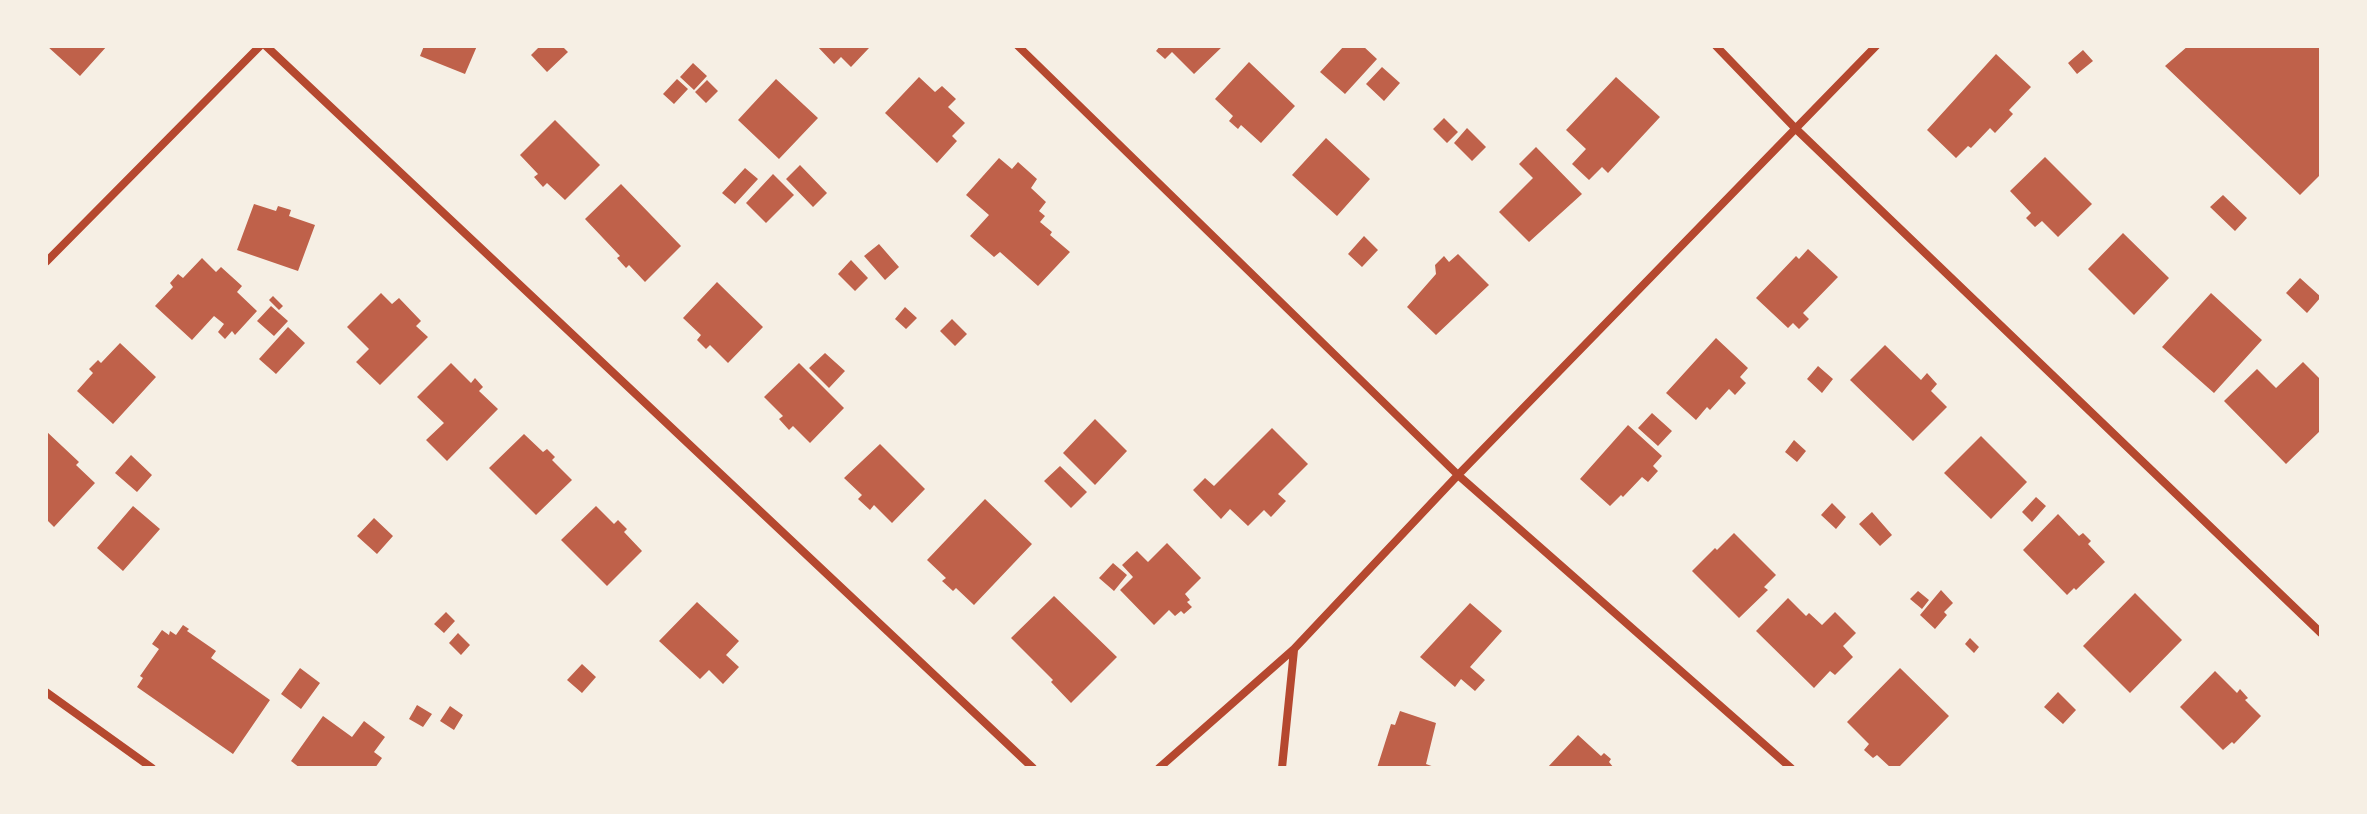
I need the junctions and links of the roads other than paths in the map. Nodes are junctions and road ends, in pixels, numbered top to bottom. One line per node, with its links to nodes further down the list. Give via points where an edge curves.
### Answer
1 (260, 46): 7 (street)
2 (266, 46): 13 (street)
3 (1018, 46): 8 (street)
4 (1716, 46): 6 (street)
5 (1876, 46): 6 (street)
6 (1795, 128): 8 (street); 9 (street)
7 (46, 262)
8 (1458, 475): 10 (street); 16 (street)
9 (2321, 633)
10 (1294, 649): 14 (street); 15 (street)
11 (46, 692): 12 (street)
12 (152, 768)
13 (1033, 768)
14 (1159, 768)
15 (1282, 768)
16 (1791, 768)

